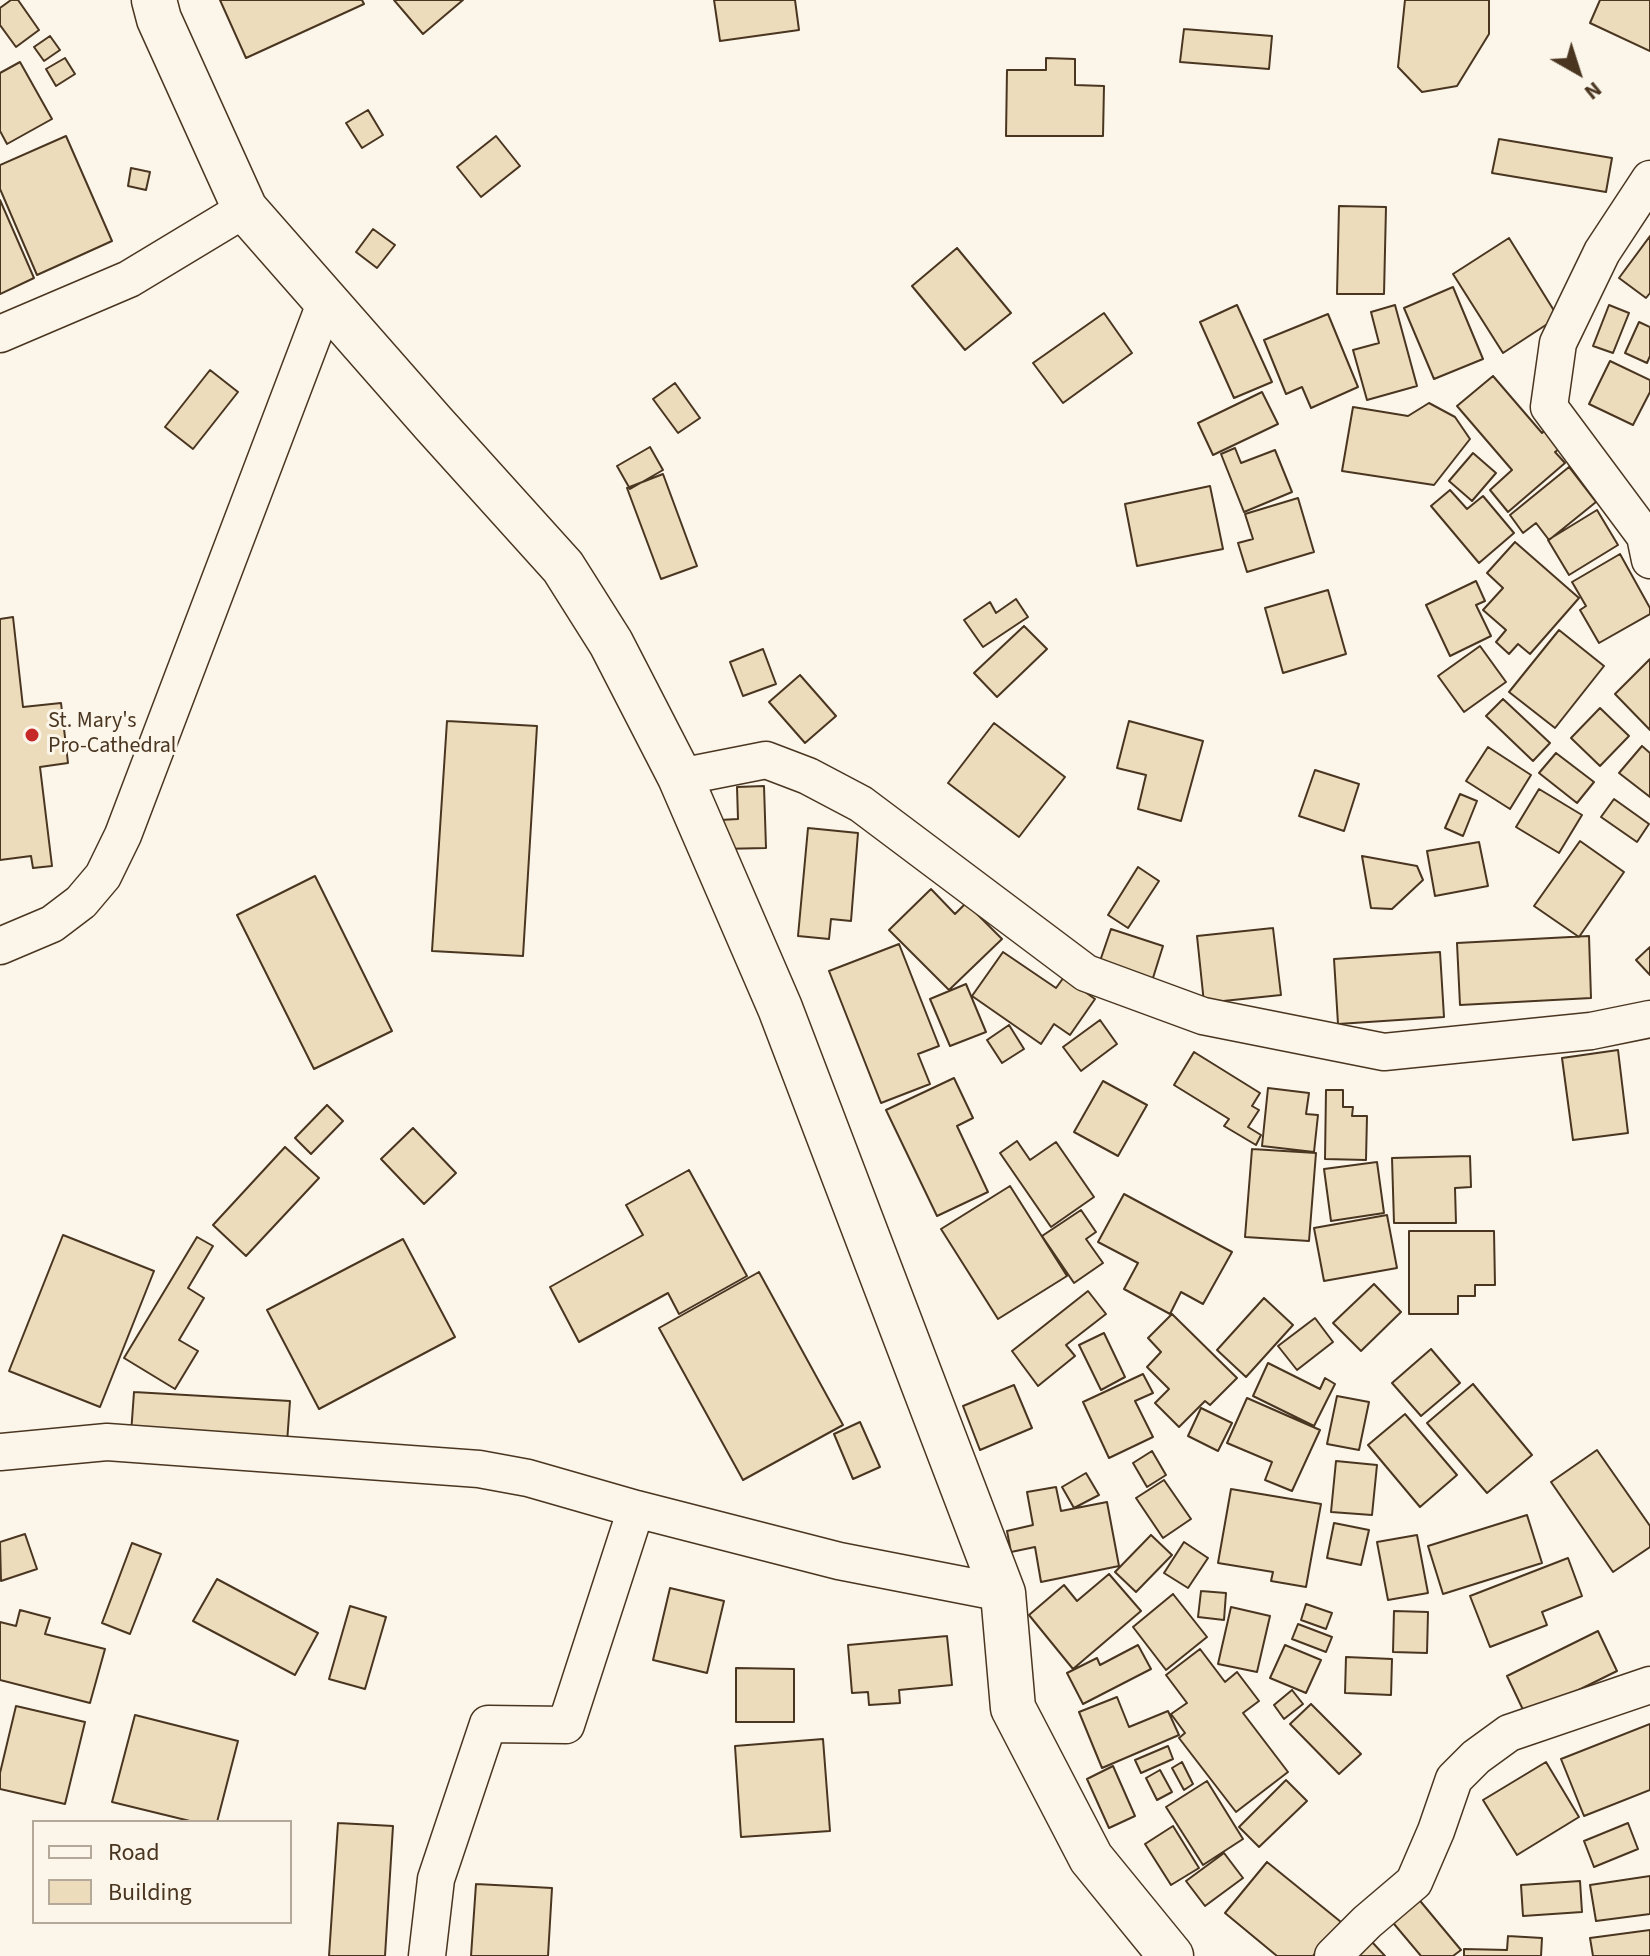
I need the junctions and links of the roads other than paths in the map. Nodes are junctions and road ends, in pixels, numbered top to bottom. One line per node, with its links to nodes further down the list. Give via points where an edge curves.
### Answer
1 (154, 0): 3 (street)
2 (1650, 179): 6 (street, via 1602,252 1558,343 1549,407 1645,536)
3 (245, 209): 4 (street); 5 (street, via 129,279)
4 (326, 301): 7 (street, via 563,567 611,643); 8 (street, via 103,876 52,924)
5 (0, 334)
6 (1650, 560)
7 (680, 777): 9 (street, via 766,760 808,776 861,804 1086,973 1203,1016 1384,1052 1591,1031); 12 (street, via 780,1008)
8 (0, 946)
9 (1650, 1019)
10 (0, 1452): 11 (street, via 107,1442 479,1469)
11 (636, 1509): 12 (street, via 839,1561); 14 (street, via 566,1725 488,1724 436,1879)
12 (1003, 1593): 15 (street, via 1013,1708 1091,1858)
13 (1650, 1685): 16 (street, via 1509,1733 1476,1757 1454,1779 1414,1882)
14 (427, 1956)
15 (1171, 1956)
16 (1333, 1956)

